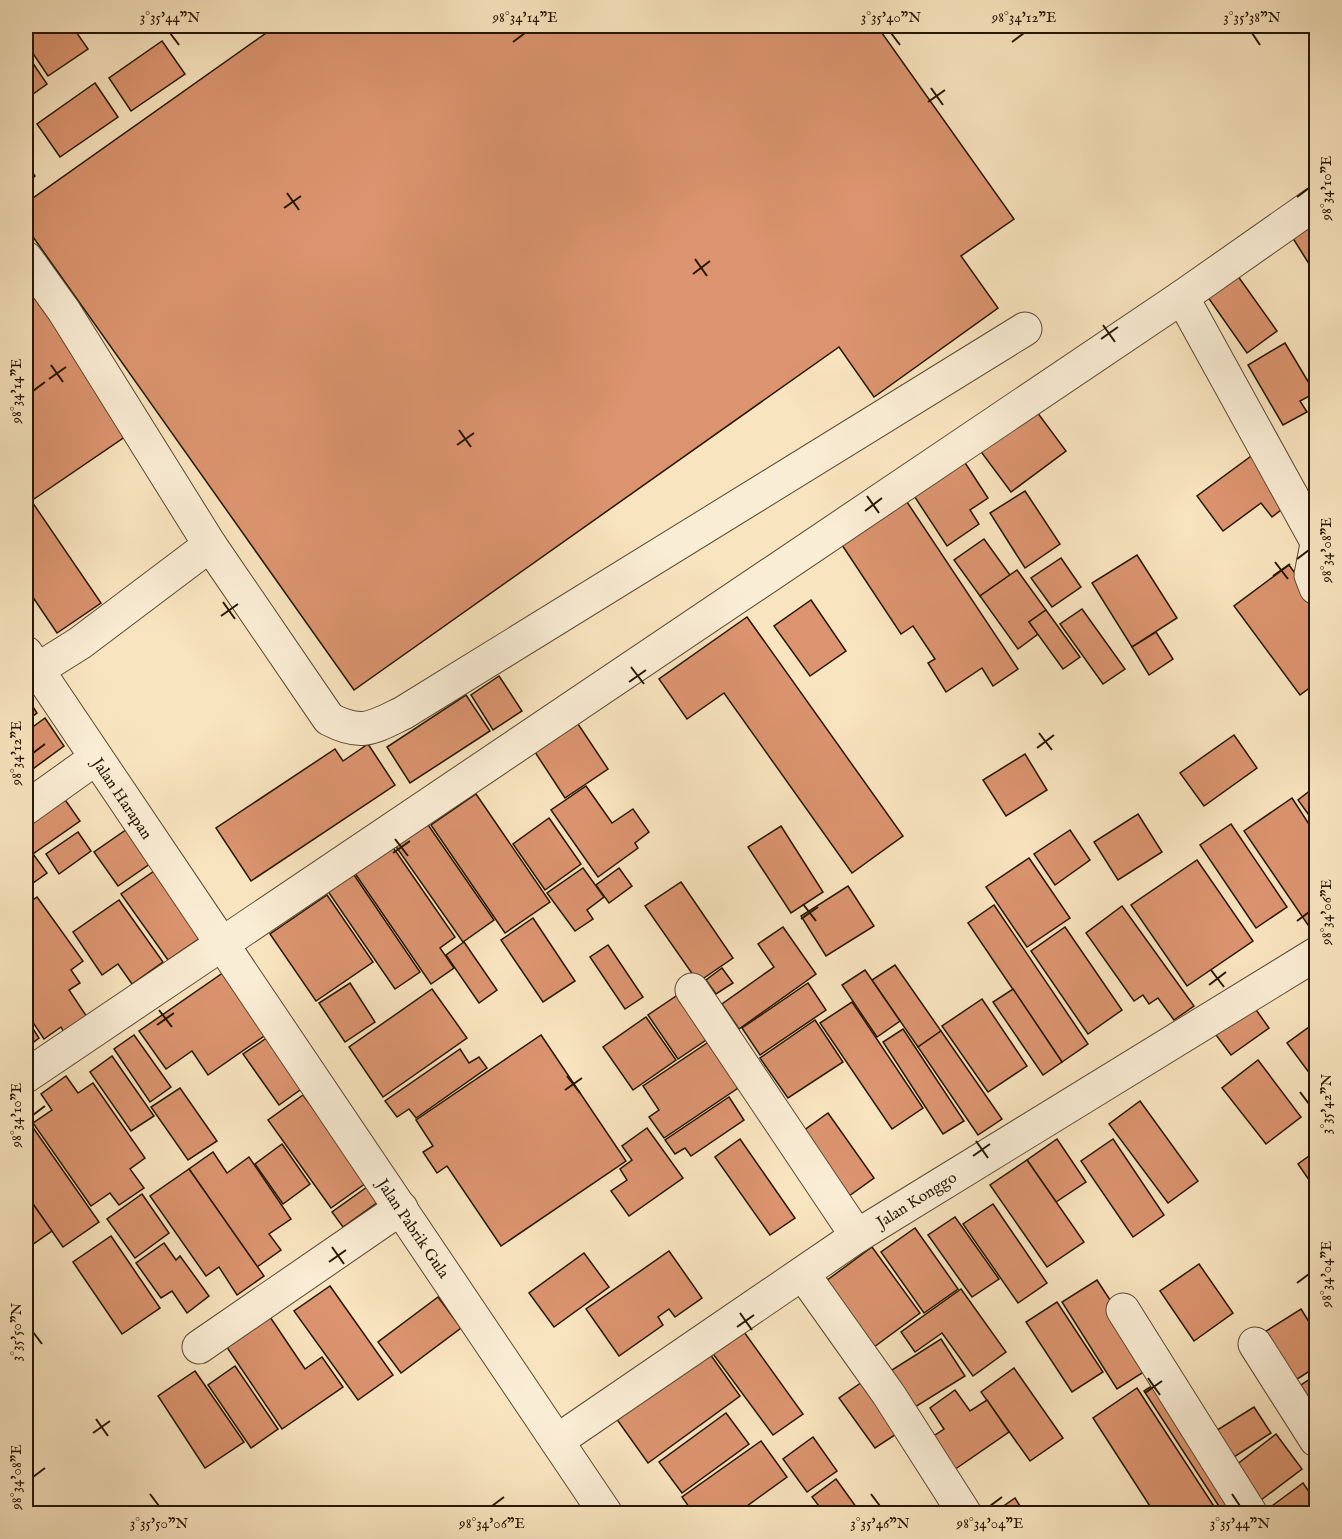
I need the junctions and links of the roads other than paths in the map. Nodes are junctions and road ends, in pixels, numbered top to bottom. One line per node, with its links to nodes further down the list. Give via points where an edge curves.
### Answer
1 (1317, 203): 3 (street)
2 (26, 258): 6 (street, via 64,311)
3 (1182, 297): 5 (street); 12 (street)
4 (1025, 329): 6 (street, via 403,713 368,730 348,728 330,719)
5 (1317, 540)
6 (210, 545): 9 (street, via 80,643)
7 (1317, 549): 8 (street, via 1311,575)
8 (1317, 588)
9 (31, 662): 10 (street, Jalan Harapan)
10 (96, 758): 11 (street); 12 (street, Jalan Harapan)
11 (26, 808)
12 (220, 943): 15 (street); 16 (street, Jalan Pabrik Gula)
13 (1317, 954): 17 (street, Jalan Konggo)
14 (692, 990): 17 (street)
15 (26, 1076)
16 (401, 1208): 21 (street); 23 (street, Jalan Pabrik Gula)
17 (857, 1236): 18 (street, Jalan Konggo)
18 (803, 1274): 23 (street, Jalan Konggo); 25 (street, via 889,1395)
19 (1123, 1310): 26 (street)
20 (1255, 1344): 22 (street)
21 (199, 1347)
22 (1317, 1440)
23 (557, 1441): 24 (street, Jalan Pabrik Gula)
24 (606, 1514)
25 (965, 1514)
26 (1251, 1514)

